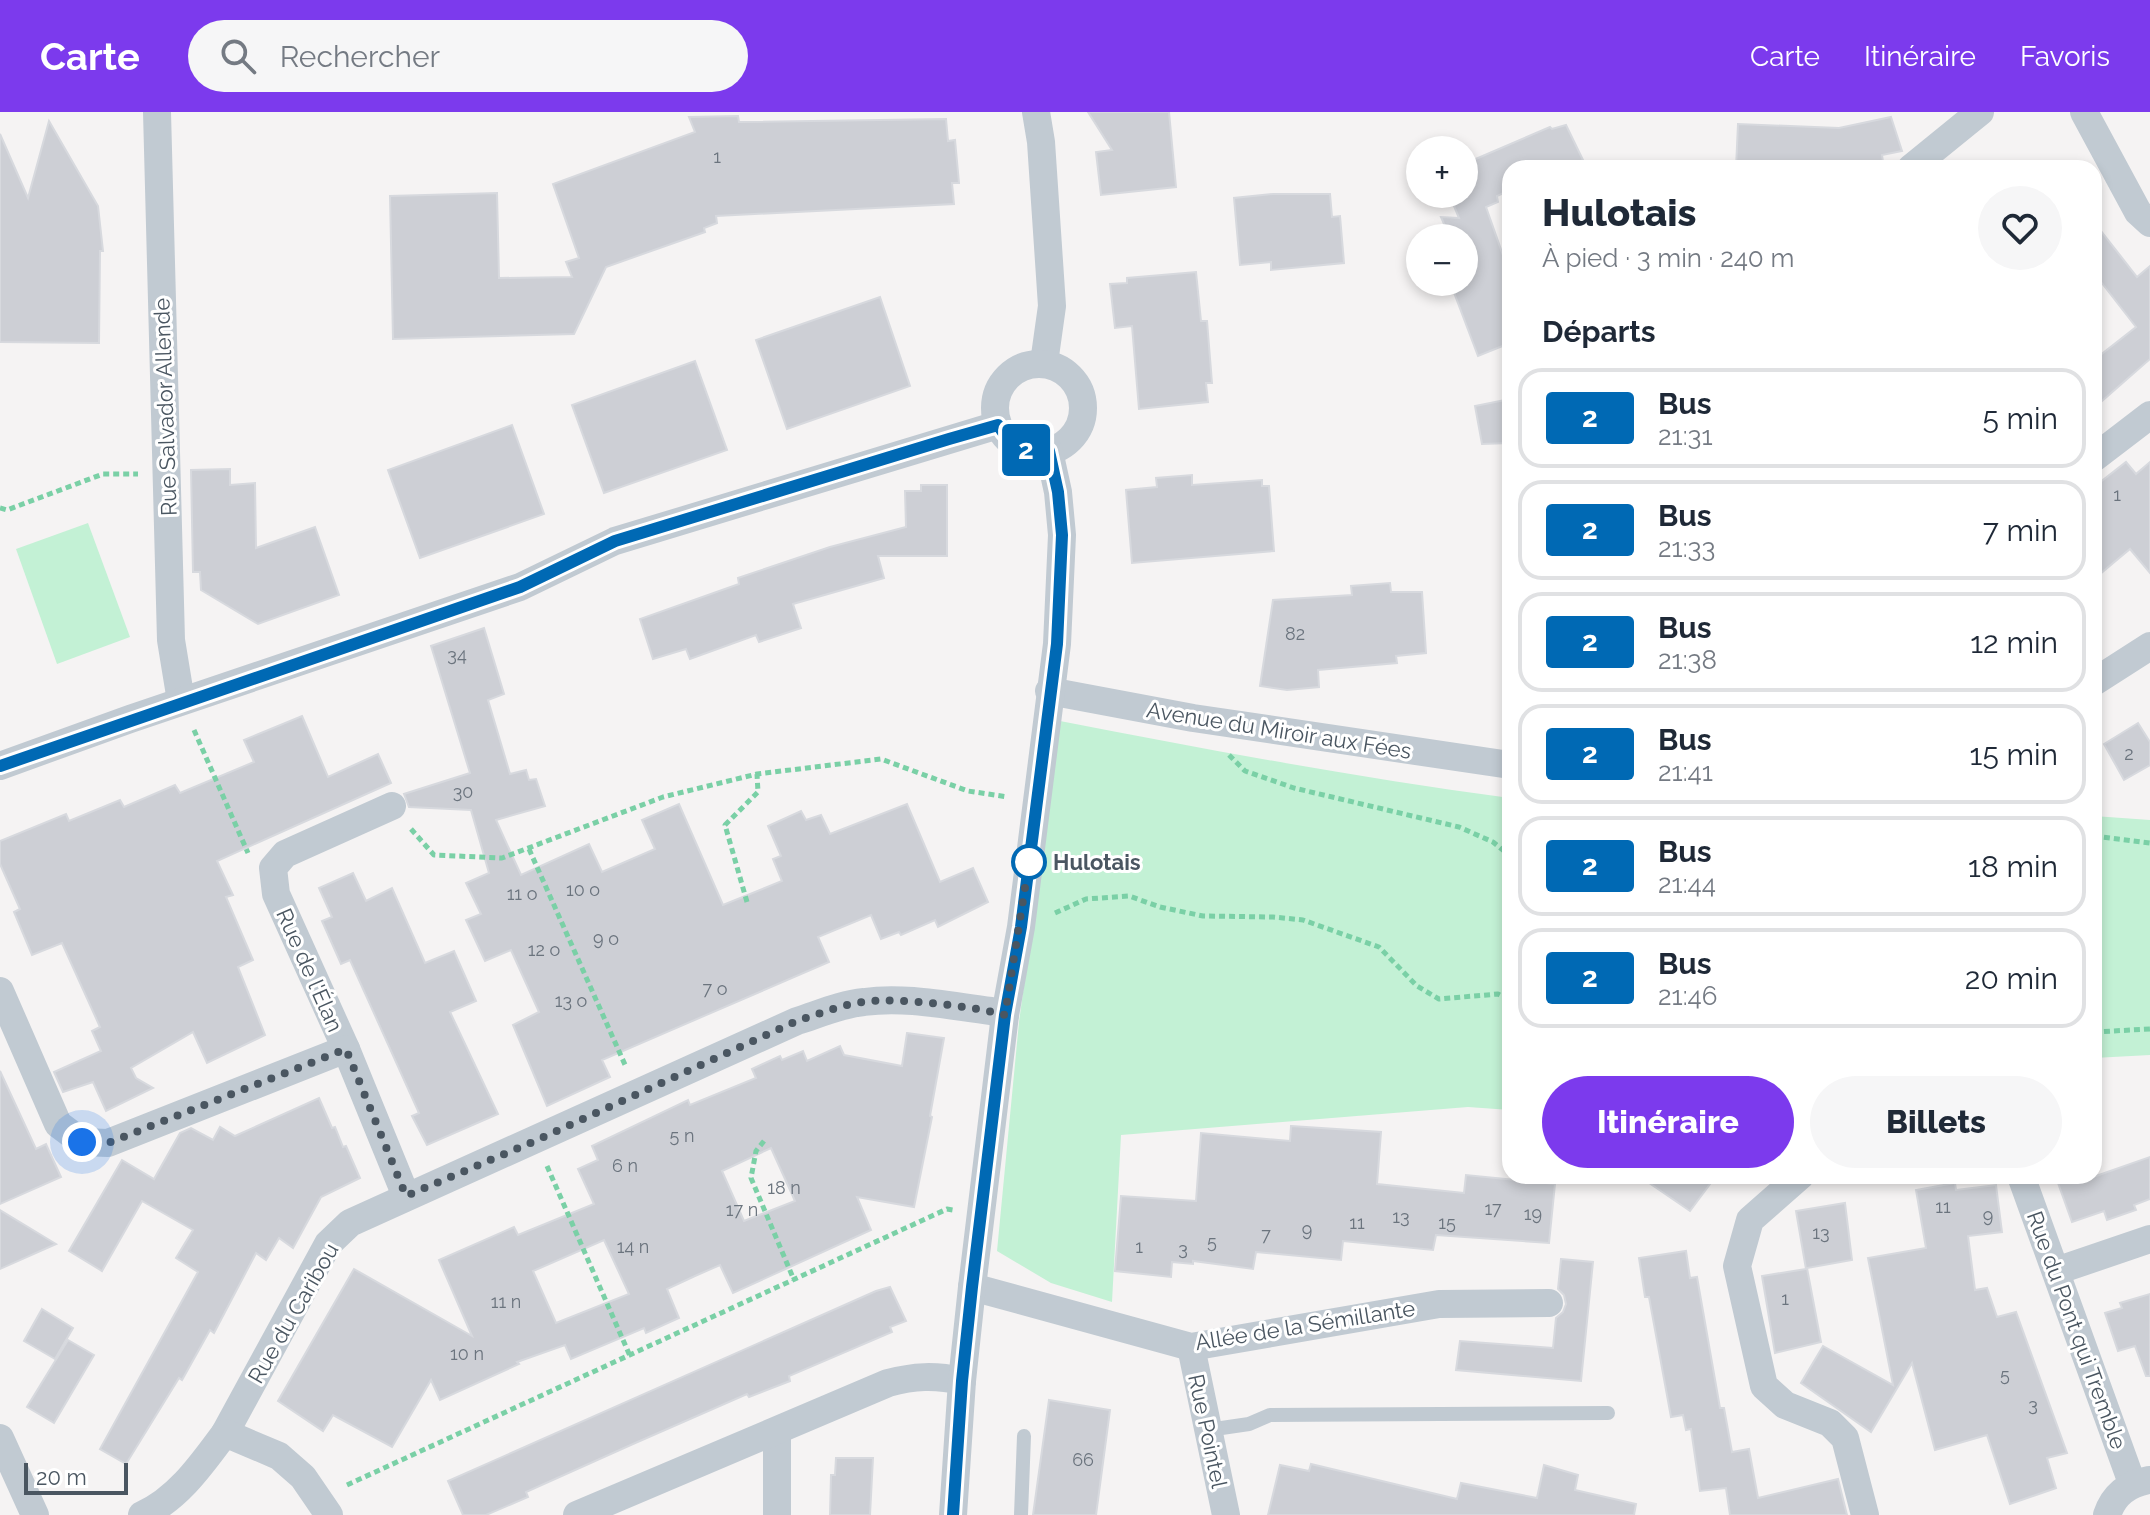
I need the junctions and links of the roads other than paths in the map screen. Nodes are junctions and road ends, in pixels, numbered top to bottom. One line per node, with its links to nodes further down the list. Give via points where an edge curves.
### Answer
1 (157, 112): 15 (street, Rue Salvador Allende, via 171,640)
2 (1036, 112): 7 (street, via 1052,306)
3 (1980, 112): 5 (street)
4 (2084, 112): 6 (street, via 2138,212)
5 (1921, 160)
6 (2150, 223)
7 (1044, 363): 9 (street, via 1015,370 1004,381 996,395); 10 (street, via 1070,374 1084,412 1073,438)
8 (2150, 415): 11 (street)
9 (998, 425): 10 (street, via 1013,444); 15 (street, via 615,541 520,587)
10 (1049, 451): 14 (street, via 1062,535 1057,644)
11 (2102, 452)
12 (2150, 646): 13 (street)
13 (2102, 677)
14 (1049, 691): 16 (street, Avenue du Miroir aux Fées); 20 (street, via 1021,927)
15 (181, 701): 17 (street)
16 (1502, 764)
17 (0, 766)
18 (392, 806): 21 (street, Rue de l'Élan, via 285,854 273,868 276,894)
19 (0, 991): 21 (street, via 58,1124 82,1142 108,1143)
20 (1005, 1015): 24 (street, Rue du Caribou, via 889,1000 862,1002 797,1021); 27 (street)
21 (346, 1049): 24 (street, Rue de l'Élan)
22 (1791, 1184): 46 (street, via 1750,1220 1737,1266 1764,1386 1785,1405 1830,1423 1845,1438)
23 (2024, 1184): 26 (street, Rue du Pont qui Tremble)
24 (406, 1196): 34 (street, Rue du Caribou, via 350,1223 328,1244)
25 (2150, 1239): 26 (street)
26 (2056, 1271): 37 (street, Rue du Pont qui Tremble)
27 (972, 1287): 29 (street, Allée de la Sémillante); 30 (street)
28 (1549, 1303): 29 (street, Allée de la Sémillante, via 1439,1304)
29 (1191, 1347): 32 (street, Rue Pointel)
30 (962, 1381): 33 (street, via 941,1376 888,1383); 43 (street)
31 (1608, 1413): 32 (lane, via 1270,1415)
32 (1208, 1430): 45 (street, Rue Pointel)
33 (777, 1432): 41 (street); 42 (street)
34 (225, 1433): 38 (street, via 279,1456); 40 (street, Rue du Caribou, via 197,1471)
35 (1024, 1436): 44 (lane)
36 (0, 1438): 39 (street)
37 (2141, 1482): 47 (street, via 2112,1500)
38 (324, 1506)
39 (35, 1515)
40 (142, 1515)
41 (577, 1515)
42 (777, 1515)
43 (953, 1515)
44 (1021, 1515)
45 (1226, 1515)
46 (1865, 1515)
47 (2107, 1515)

